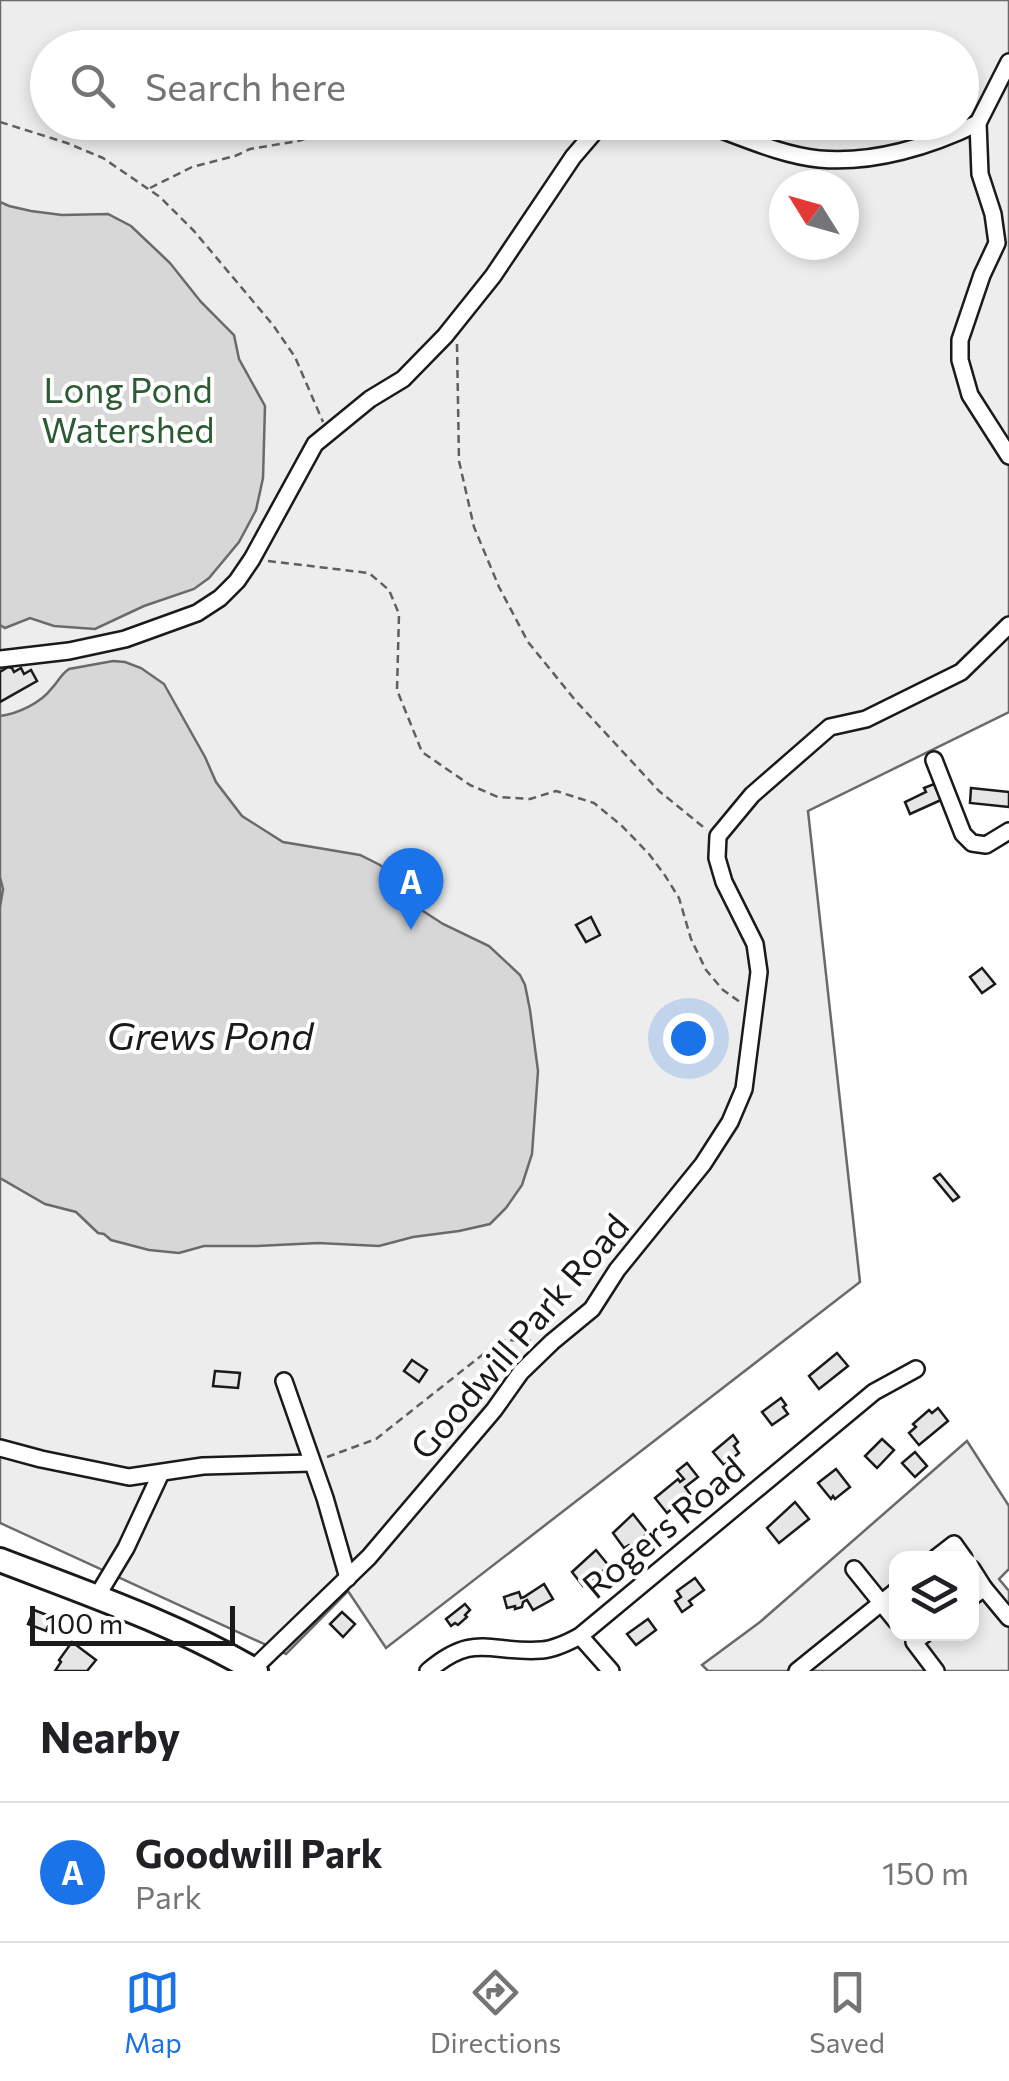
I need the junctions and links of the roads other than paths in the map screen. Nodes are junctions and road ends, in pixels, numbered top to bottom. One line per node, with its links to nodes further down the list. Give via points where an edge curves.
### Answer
1 (1009, 62): 2 (street)
2 (979, 121)
3 (588, 140): 9 (street, via 457,323 403,379 315,444 252,559 220,598 125,640)
4 (751, 140): 5 (street, via 817,159 856,159)
5 (943, 140)
6 (979, 140): 7 (street, via 997,243 960,340 960,360 970,395)
7 (1009, 456)
8 (1009, 624): 19 (street, Goodwill Park Road, via 962,672 866,719 830,728 752,795 718,836 724,882 755,944 759,972 744,1088 730,1122 592,1309 521,1372)
9 (0, 658)
10 (934, 760): 11 (street, via 972,843 986,846)
11 (1009, 830)
12 (916, 1370): 26 (street, Rogers Road, via 874,1392)
13 (284, 1381): 15 (street)
14 (0, 1448): 16 (street, via 129,1476)
15 (312, 1463): 16 (street); 19 (street)
16 (161, 1473): 22 (street)
17 (1, 1564): 22 (highway)
18 (854, 1569): 23 (street)
19 (348, 1578): 28 (street, Goodwill Park Road)
20 (979, 1593): 25 (street)
21 (889, 1597): 23 (street)
22 (96, 1598): 28 (highway)
23 (882, 1603): 24 (street); 31 (street)
24 (889, 1612)
25 (1009, 1618)
26 (580, 1636): 29 (street, Rogers Road, via 546,1650 464,1648); 30 (street)
27 (918, 1641): 32 (street)
28 (255, 1670)
29 (428, 1671)
30 (611, 1671)
31 (797, 1671)
32 (936, 1671)

